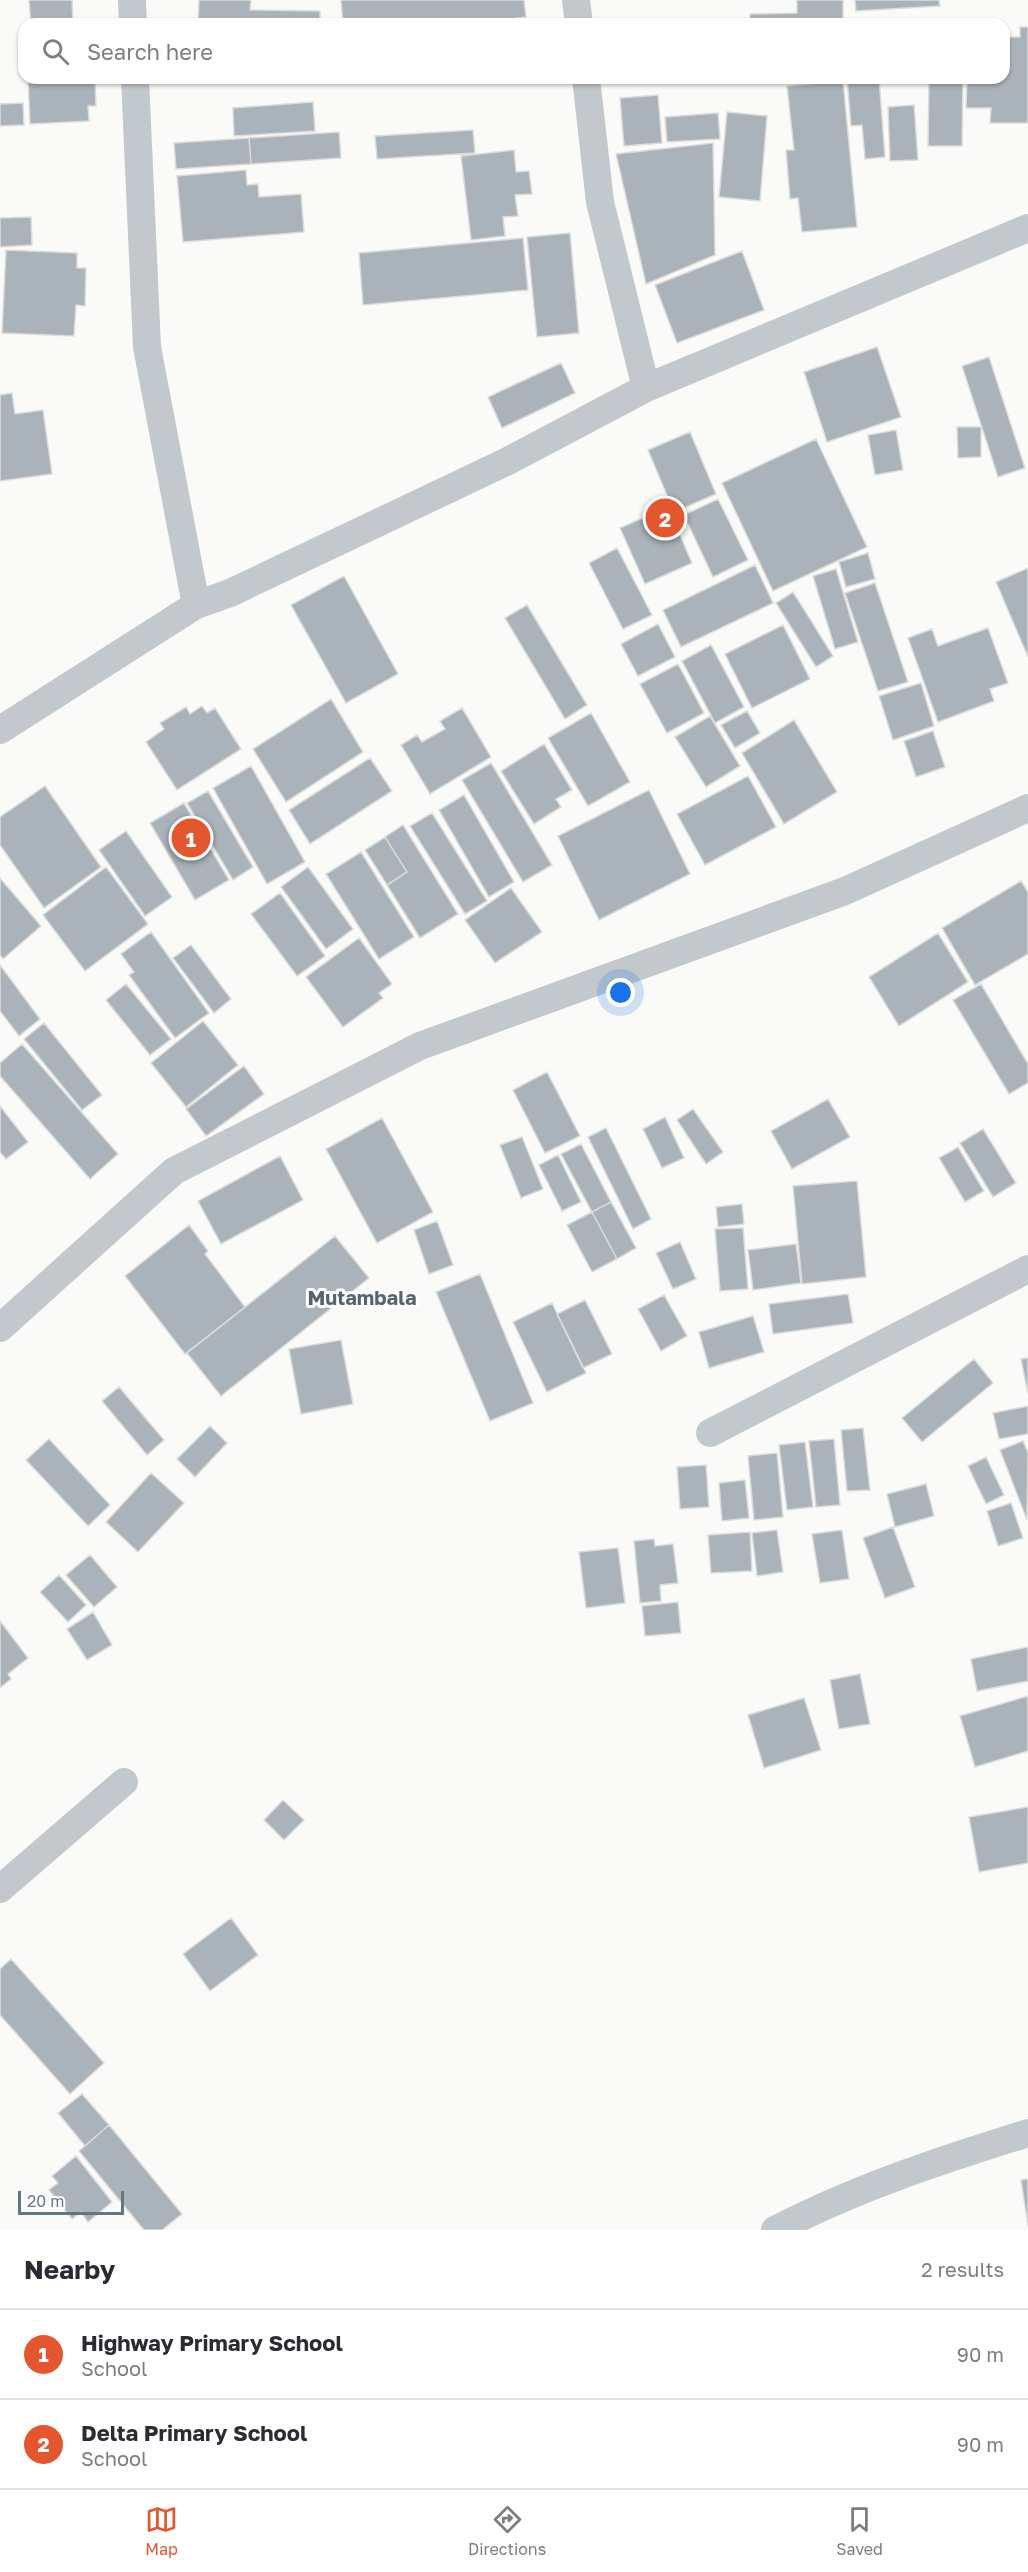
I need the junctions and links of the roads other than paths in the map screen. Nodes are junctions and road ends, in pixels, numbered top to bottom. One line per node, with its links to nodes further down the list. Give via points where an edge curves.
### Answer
1 (132, 0): 3 (street)
2 (576, 0): 4 (street)
3 (132, 18)
4 (578, 18)
5 (135, 84): 9 (street, via 147,347)
6 (587, 84): 8 (street, via 600,202)
7 (1028, 228): 8 (street)
8 (646, 388): 9 (street, via 506,462 230,593)
9 (196, 605): 10 (street)
10 (0, 730)
11 (1028, 808): 13 (street, via 845,891 420,1046 388,1062 174,1171)
12 (1028, 1269): 14 (street)
13 (0, 1328)
14 (710, 1433)
15 (124, 1782): 16 (street)
16 (0, 1889)
17 (1028, 2133): 18 (street, via 936,2161 827,2203)
18 (775, 2230)

